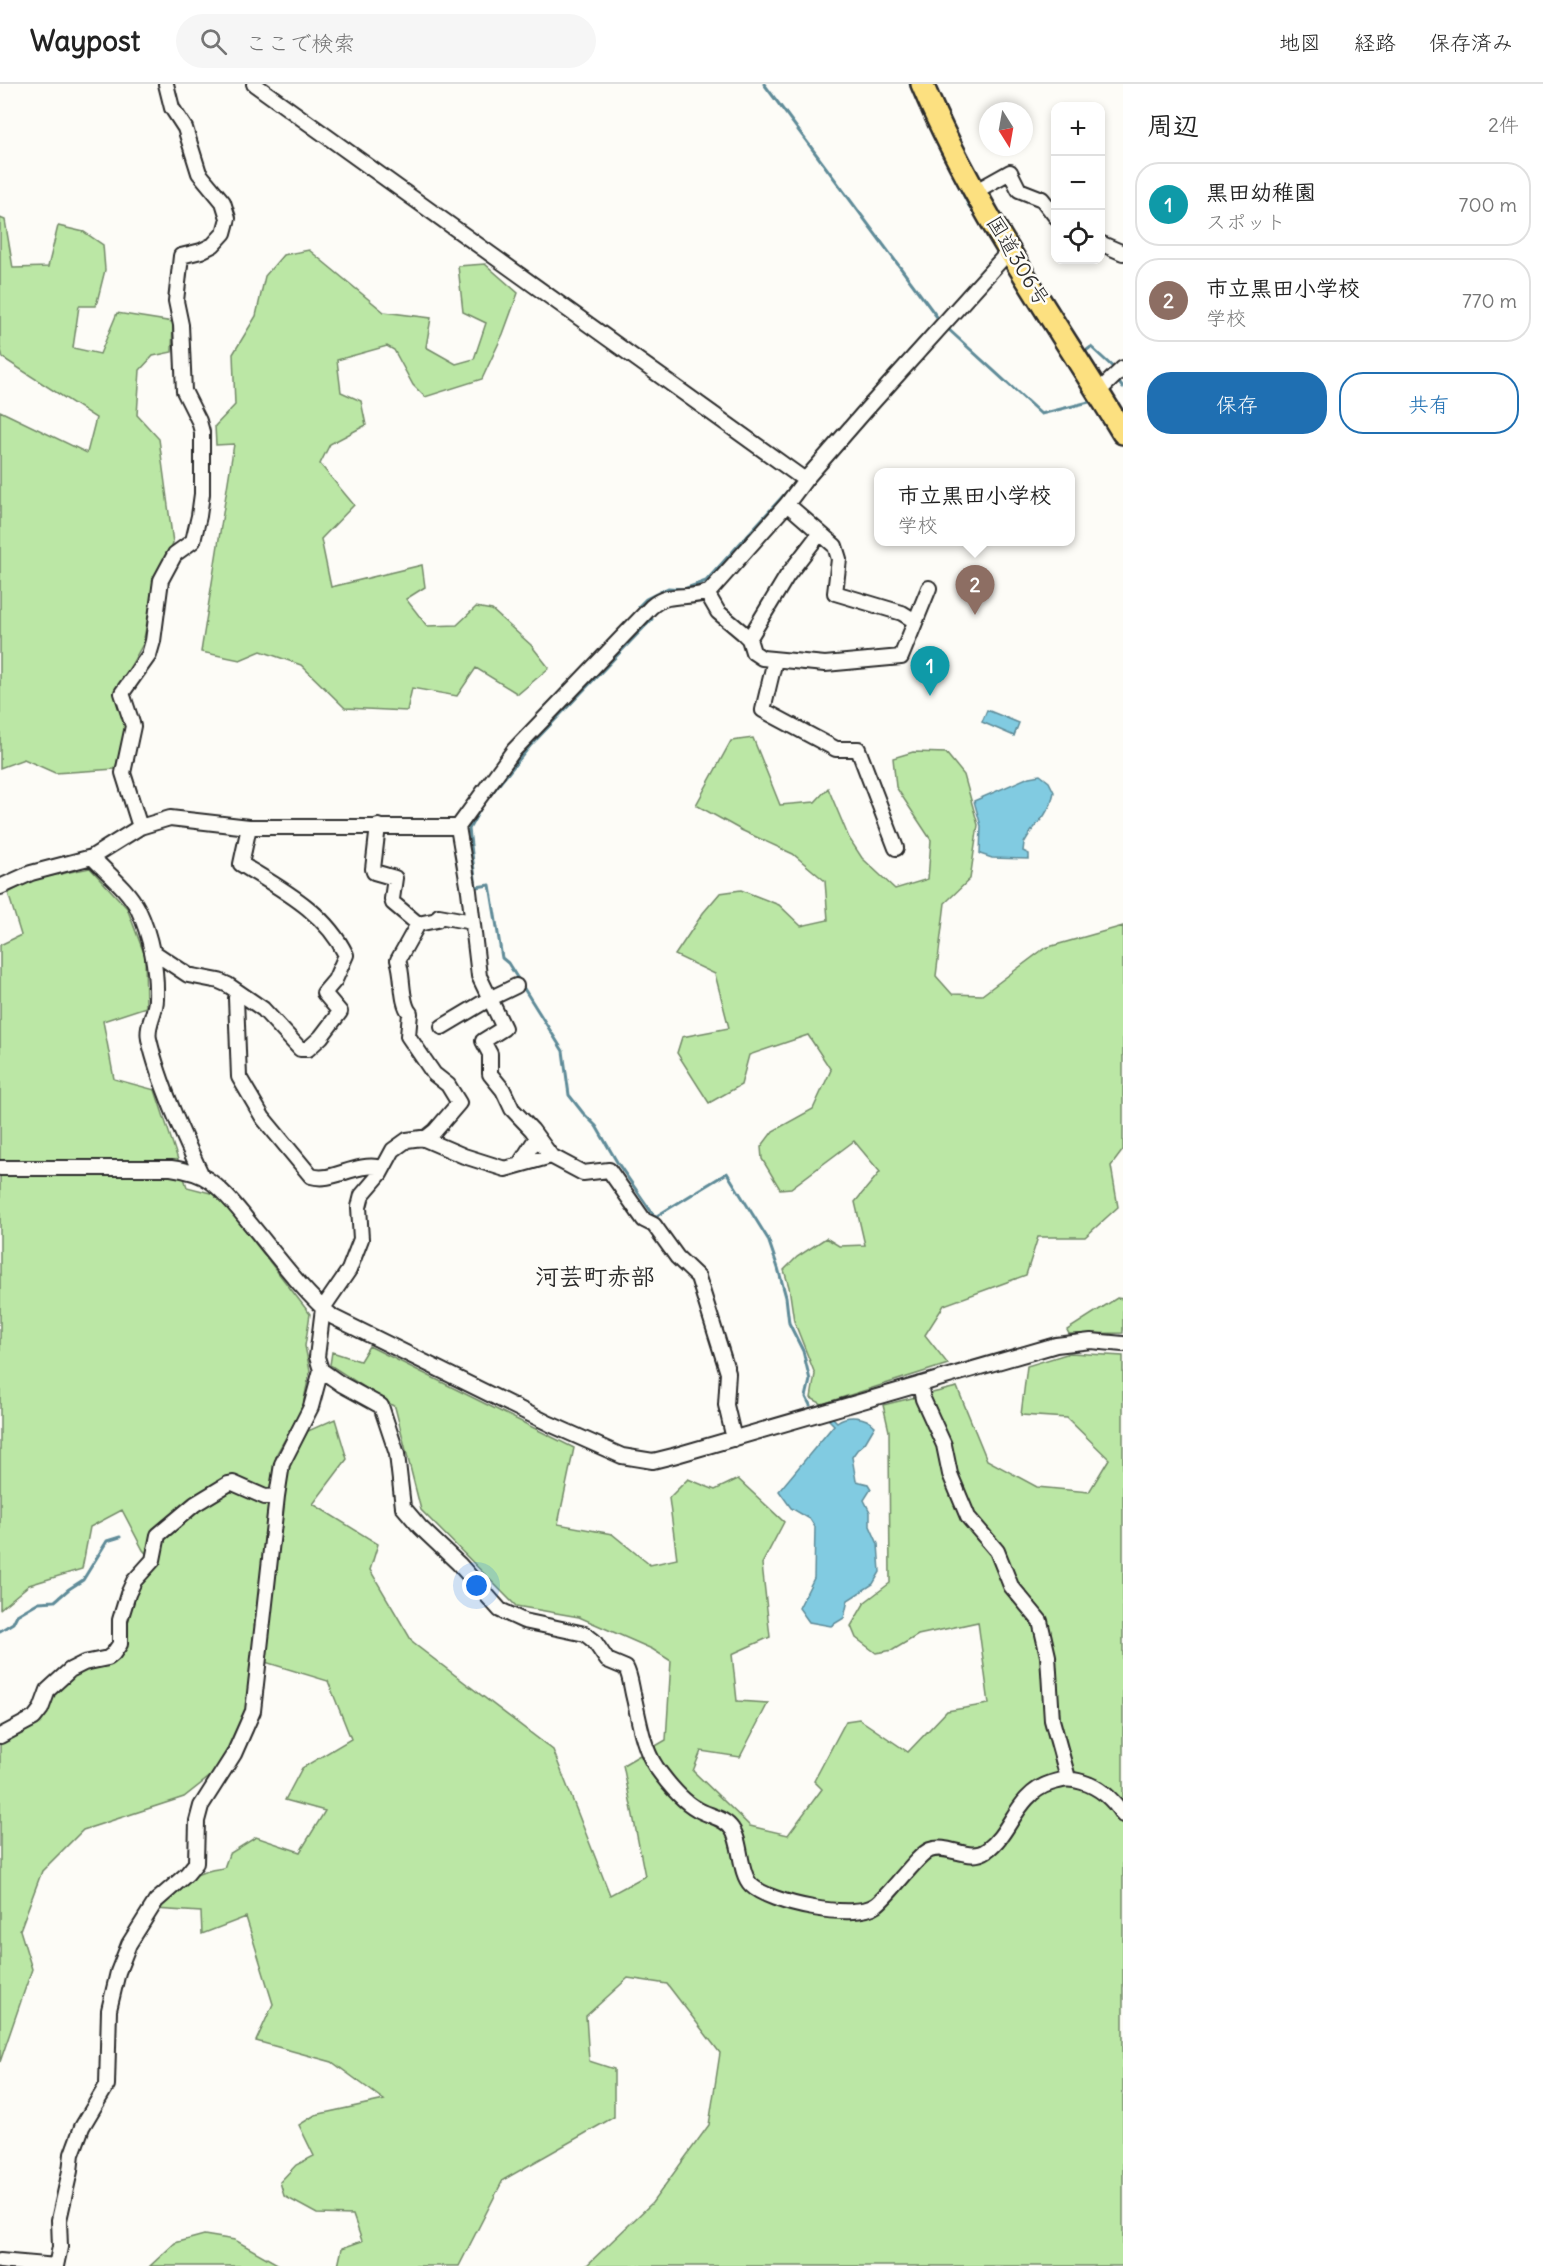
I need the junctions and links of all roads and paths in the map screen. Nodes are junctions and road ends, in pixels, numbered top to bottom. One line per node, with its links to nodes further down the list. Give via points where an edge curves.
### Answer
1 (166, 84): 21 (street, via 200,176 223,202 228,222 213,245 181,256 179,263 176,301 184,391 202,432 202,494 194,537 175,554 161,580 151,649 122,693 133,726 123,773)
2 (254, 84): 12 (street)
3 (922, 84): 4 (highway, 国道306号)
4 (976, 191): 5 (street, via 1010,172 1019,190 1042,199); 7 (highway, 国道306号)
5 (1051, 211)
6 (1105, 245): 8 (street)
7 (1010, 250): 10 (highway, 国道306号); 12 (street)
8 (1123, 253)
9 (1123, 368): 10 (street)
10 (1098, 392): 11 (highway, 国道306号)
11 (1123, 433)
12 (805, 480): 13 (street)
13 (787, 504): 14 (street); 16 (street)
14 (820, 533): 17 (street, via 839,554 835,593 902,613); 18 (street, via 787,576)
15 (929, 588): 17 (street)
16 (707, 593): 18 (street, via 718,612); 23 (street, via 667,597 651,607 514,750)
17 (915, 621): 19 (street, via 901,657 825,664)
18 (749, 639): 19 (street, via 756,656)
19 (775, 660): 24 (street, via 763,710 836,749 858,749)
20 (378, 826): 22 (street); 23 (street); 28 (street, via 374,872 395,878 393,903)
21 (140, 827): 22 (street, via 170,818); 25 (street)
22 (249, 827): 31 (street, via 241,864 324,922 346,955 335,980 324,993 340,1011 308,1049 296,1047 263,1009)
23 (458, 827): 27 (street)
24 (896, 848)
25 (92, 857): 26 (street, via 32,873); 29 (street, via 138,909)
26 (0, 887)
27 (472, 922): 28 (street, via 439,916 437,920); 32 (street, via 479,976)
28 (418, 924): 35 (street, via 398,960 406,1009 410,1013 408,1036 459,1103)
29 (152, 951): 31 (street, via 188,975 219,981); 40 (street, via 156,999 149,1037 182,1132)
30 (516, 986): 32 (street)
31 (238, 993): 39 (street, via 239,1077 263,1118 311,1176 322,1178 368,1165)
32 (489, 999): 33 (street); 34 (street, via 504,1028 483,1041 490,1054 490,1074)
33 (442, 1027)
34 (537, 1137): 36 (street); 37 (street)
35 (425, 1139): 37 (street, via 492,1166); 39 (street, via 401,1143)
36 (551, 1156): 37 (street); 45 (street, via 584,1173 609,1170 644,1220 654,1225 677,1257 698,1277 728,1373 726,1405)
37 (519, 1165)
38 (0, 1168): 40 (street, via 171,1168)
39 (383, 1168): 41 (street, via 362,1195 361,1239 350,1270)
40 (202, 1176): 41 (street, via 232,1201)
41 (323, 1308): 43 (street, via 317,1357); 45 (street, via 333,1317 622,1456 653,1461)
42 (1123, 1344): 44 (street, via 1091,1341 1056,1345)
43 (321, 1370): 46 (street, via 310,1407 282,1464); 48 (street, via 381,1406 399,1463 403,1507 491,1602 524,1621 585,1634 607,1660 626,1668 646,1746 655,1765 696,1809 732,1829 748,1881 764,1893 840,1912 874,1907 928,1851 941,1849 973,1855 984,1852 1040,1786)
44 (920, 1384): 45 (street); 48 (street, via 968,1517 998,1551 1011,1586 1040,1621 1048,1656 1052,1720)
45 (734, 1439)
46 (277, 1496): 47 (street, via 265,1497 228,1484 161,1531 153,1560 128,1594 120,1620 120,1644 113,1654 70,1670 48,1690 38,1714); 51 (street, via 253,1711 234,1754 201,1806 195,1863 156,1901 129,1944 118,1972 108,2010 107,2085 82,2127 72,2154 59,2220)
47 (0, 1736)
48 (1068, 1778): 49 (street, via 1096,1786)
49 (1123, 1815)
50 (0, 2261): 51 (street)
51 (56, 2266)

